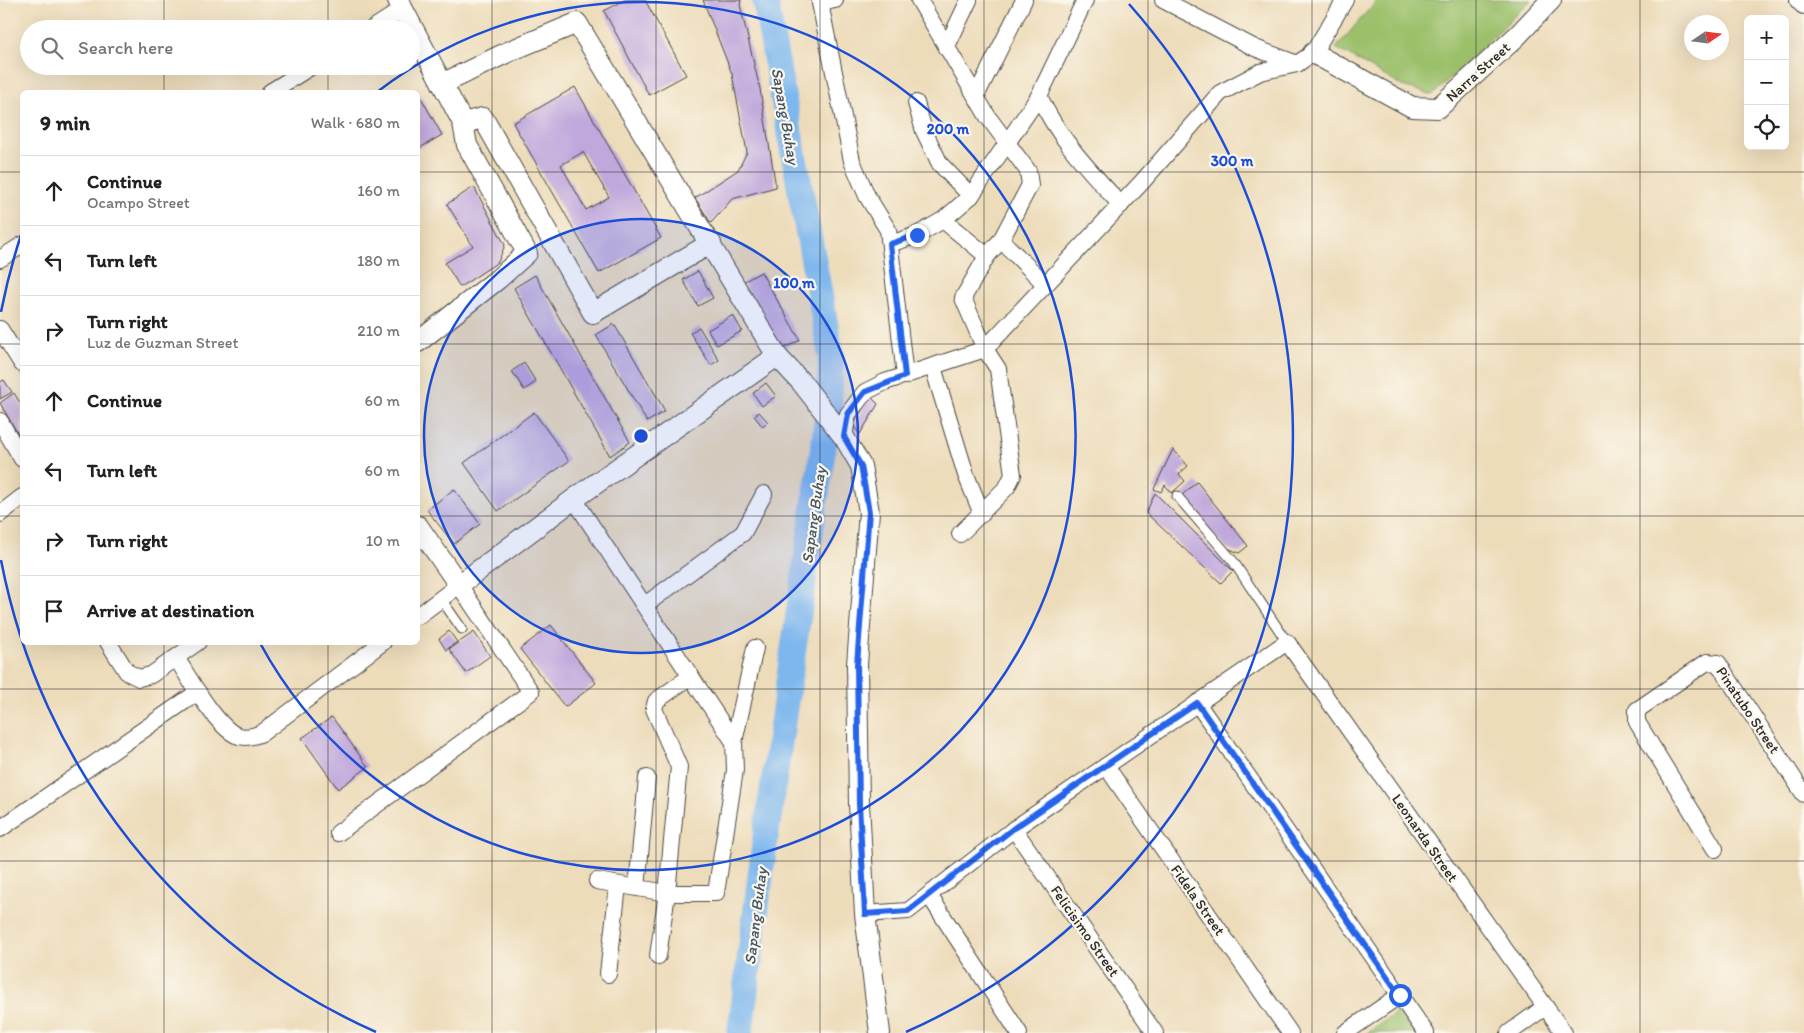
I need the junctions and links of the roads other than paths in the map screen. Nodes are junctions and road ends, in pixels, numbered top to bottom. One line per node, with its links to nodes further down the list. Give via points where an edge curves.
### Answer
1 (835, 0): 31 (street, via 820,2 852,161 867,196 888,230)
2 (919, 0): 15 (street)
3 (969, 0): 15 (street)
4 (1024, 0): 21 (street)
5 (1085, 0): 22 (street)
6 (1163, 0): 16 (street, via 1255,48)
7 (1345, 0): 16 (street)
8 (1551, 0): 16 (street, Narra Street, via 1517,36 1438,108 1412,107)
9 (1800, 0): 11 (street)
10 (401, 4): 12 (street); 13 (street)
11 (1804, 4)
12 (382, 20)
13 (409, 20)
14 (420, 41): 18 (street)
15 (946, 48): 21 (street)
16 (1305, 58): 27 (street, via 1260,72 1220,93)
17 (305, 75): 19 (street)
18 (442, 84): 24 (street); 30 (street, via 577,23 680,197)
19 (296, 86): 20 (street)
20 (279, 90)
21 (976, 96): 25 (street)
22 (1038, 96): 25 (street); 27 (street, via 1050,120)
23 (916, 103): 26 (street, via 924,131 940,164)
24 (463, 123): 30 (street, via 483,118 593,313); 37 (street, via 467,145 527,253)
25 (1008, 142): 26 (street); 29 (street, via 1028,171 1030,184)
26 (971, 196): 28 (street)
27 (1121, 205): 35 (street)
28 (943, 220): 31 (street, via 908,240); 33 (street)
29 (1001, 240): 33 (street); 35 (street)
30 (711, 243): 39 (street)
31 (890, 244): 42 (street)
32 (20, 250): 34 (street)
33 (987, 256): 38 (street, via 963,298)
34 (0, 259)
35 (1046, 284): 38 (street)
36 (0, 329): 40 (street)
37 (420, 340)
38 (985, 349): 41 (street); 51 (street, via 998,370 1013,475 1007,487)
39 (777, 356): 44 (street, via 802,382); 49 (street)
40 (20, 361)
41 (933, 367): 42 (street); 51 (street, via 966,475)
42 (905, 376): 44 (street, via 865,392 848,414)
43 (0, 421): 45 (street)
44 (840, 432): 81 (street, via 861,466 869,512 857,664)
45 (20, 456)
46 (764, 494): 56 (street, via 743,533)
47 (1176, 496): 59 (lane, via 1233,561)
48 (20, 499): 50 (street)
49 (574, 499): 54 (street); 56 (street)
50 (0, 514)
51 (982, 514): 53 (street)
52 (420, 529): 54 (street)
53 (960, 534)
54 (459, 585): 55 (street); 74 (street, via 532,692)
55 (441, 599): 57 (street); 58 (lane)
56 (645, 605): 65 (street)
57 (420, 615)
58 (462, 629)
59 (1287, 642): 67 (street); 85 (street, Leonarda Street)
60 (110, 645): 64 (street, via 127,672 139,678 151,675)
61 (194, 645): 64 (street)
62 (379, 645): 66 (street, via 262,733 251,737 237,736 225,728)
63 (755, 648): 68 (street)
64 (177, 659): 66 (street)
65 (691, 676): 68 (street); 79 (street, via 656,701 654,709 679,767)
66 (198, 692): 73 (street)
67 (1197, 703): 69 (street); 84 (street)
68 (734, 742): 79 (street, via 735,770 716,893)
69 (1106, 766): 72 (street); 89 (street, Fidela Street)
70 (648, 778): 78 (street)
71 (1804, 794): 75 (street, Pinatubo Street, via 1718,663 1707,662 1637,710 1637,722)
72 (1014, 828): 80 (street); 88 (street, Felicisimo Street)
73 (0, 829)
74 (338, 833)
75 (1715, 848)
76 (597, 881): 77 (street)
77 (618, 885): 78 (street); 83 (street)
78 (637, 888): 79 (street)
79 (667, 893): 82 (street)
80 (929, 895): 81 (street, via 908,911); 87 (street)
81 (865, 914): 86 (street)
82 (658, 956)
83 (608, 974)
84 (1400, 995): 90 (street); 91 (street)
85 (1545, 1007): 92 (street); 93 (street, Leonarda Street)
86 (880, 1033)
87 (1019, 1033)
88 (1156, 1033)
89 (1290, 1033)
90 (1345, 1033)
91 (1426, 1033)
92 (1509, 1033)
93 (1564, 1033)

